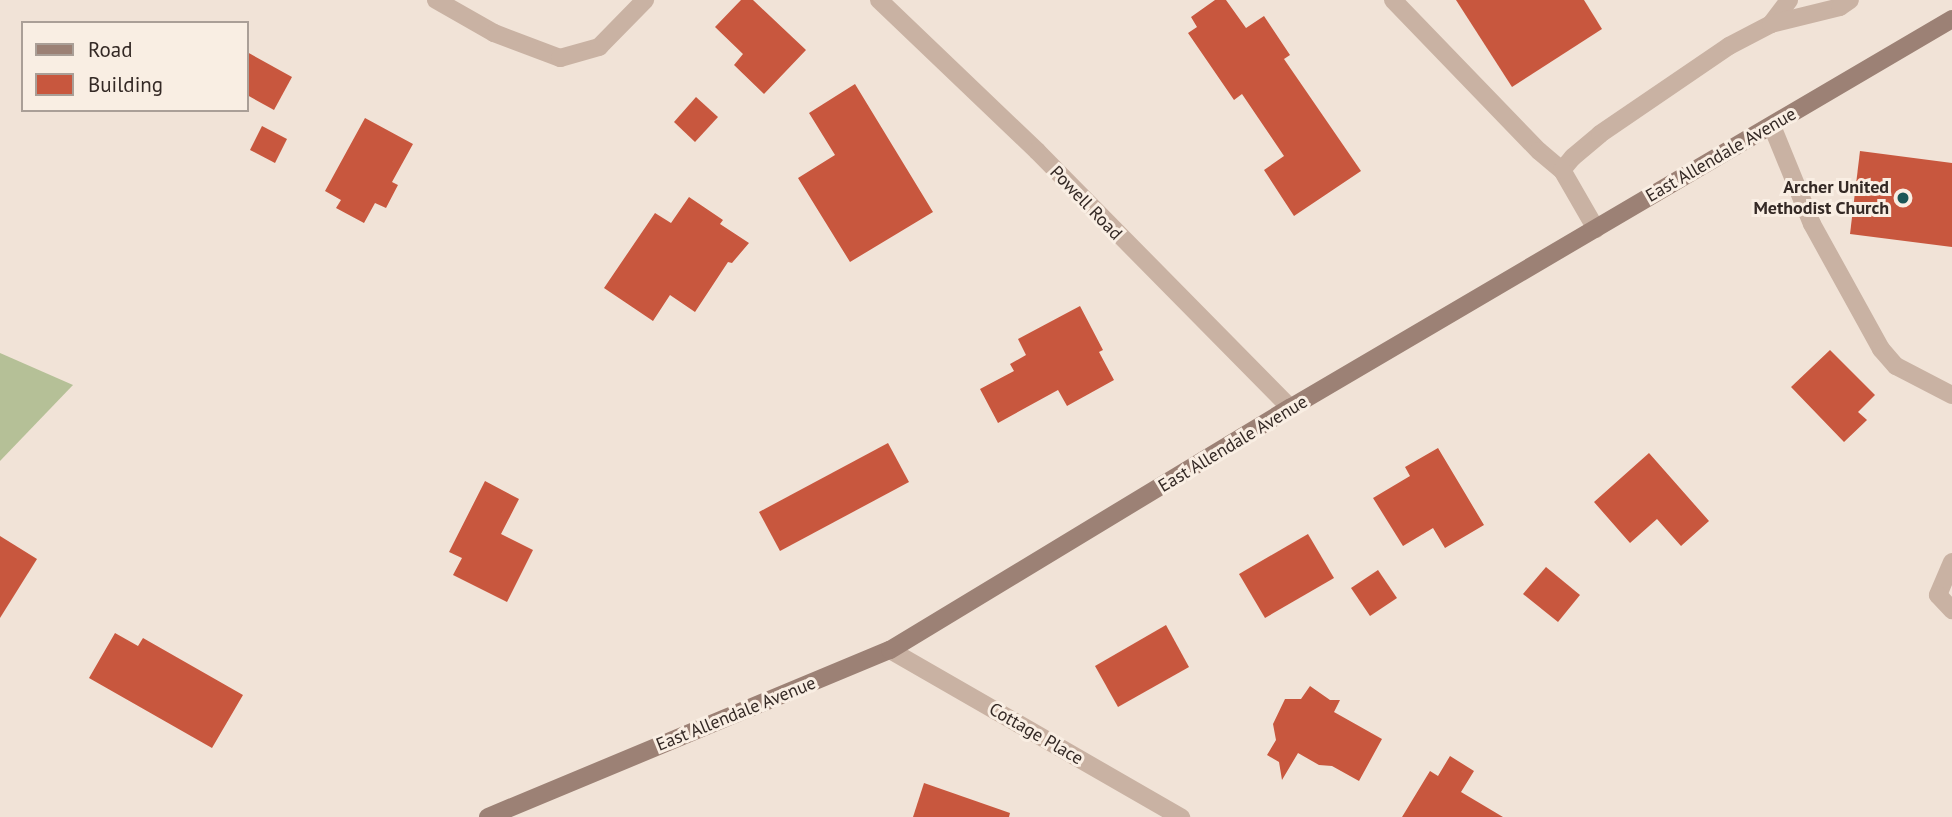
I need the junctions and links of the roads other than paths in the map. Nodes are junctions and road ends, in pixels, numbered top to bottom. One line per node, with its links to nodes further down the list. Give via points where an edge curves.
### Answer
1 (436, 0): 2 (street, via 494,33 560,58 599,47)
2 (645, 0)
3 (880, 0): 13 (street, Powell Road, via 1037,151)
4 (1393, 0): 10 (street)
5 (1789, 0): 8 (street)
6 (1850, 0): 8 (street, via 1839,8)
7 (1952, 19): 9 (main road, East Allendale Avenue)
8 (1771, 24): 10 (street, via 1729,46 1600,134)
9 (1772, 126): 11 (main road, East Allendale Avenue); 12 (street, via 1812,224 1881,349 1896,366)
10 (1562, 170): 11 (street)
11 (1595, 229): 13 (main road, East Allendale Avenue)
12 (1952, 395)
13 (1290, 408): 16 (main road, East Allendale Avenue)
14 (1952, 562): 15 (street, via 1938,595)
15 (1952, 610)
16 (890, 650): 17 (main road, East Allendale Avenue); 18 (street, Cottage Place)
17 (488, 817)
18 (1181, 817)

